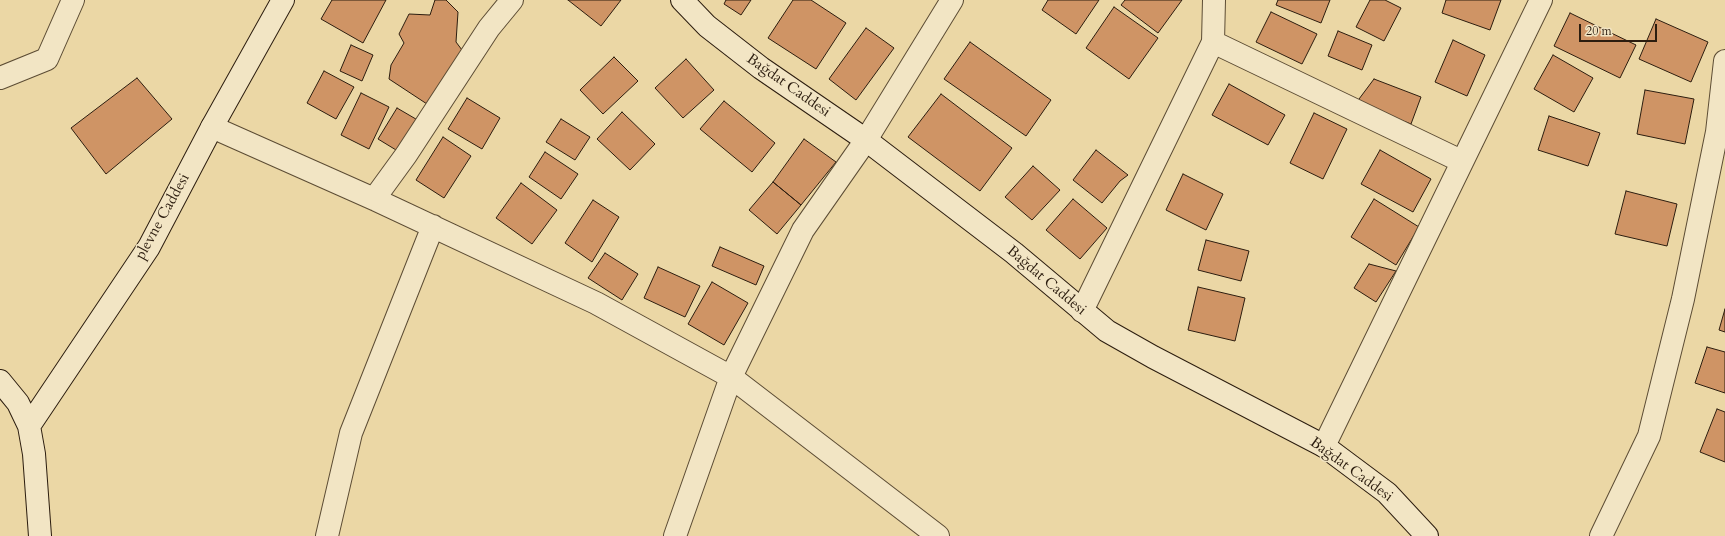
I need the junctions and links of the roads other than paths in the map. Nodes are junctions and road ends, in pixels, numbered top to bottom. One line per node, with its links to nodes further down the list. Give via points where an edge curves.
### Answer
1 (74, 0): 10 (street, via 47,59)
2 (283, 0): 11 (street, plevne Caddesi)
3 (512, 0): 14 (street, via 489,28)
4 (682, 0): 12 (street, Bağdat Caddesi, via 707,26 761,68)
5 (952, 0): 12 (street)
6 (1214, 0): 8 (street)
7 (1540, 0): 13 (street)
8 (1212, 42): 13 (street); 16 (street)
9 (1725, 60): 26 (street, via 1717,132 1686,284 1649,436)
10 (0, 78)
11 (212, 127): 14 (street); 19 (street, plevne Caddesi, via 149,247)
12 (866, 140): 16 (street, Bağdat Caddesi, via 1014,253); 17 (street, via 803,230)
13 (1461, 161): 20 (street)
14 (374, 199): 15 (street)
15 (432, 226): 17 (street, via 596,303); 22 (street, via 351,433)
16 (1082, 311): 20 (street, Bağdat Caddesi, via 1107,331 1153,357)
17 (731, 377): 23 (street); 24 (street)
18 (0, 381): 19 (street, via 18,403)
19 (29, 426): 21 (street, via 34,454)
20 (1324, 446): 25 (street, Bağdat Caddesi, via 1387,493)
21 (40, 536)
22 (327, 536)
23 (675, 536)
24 (938, 536)
25 (1427, 536)
26 (1601, 536)

